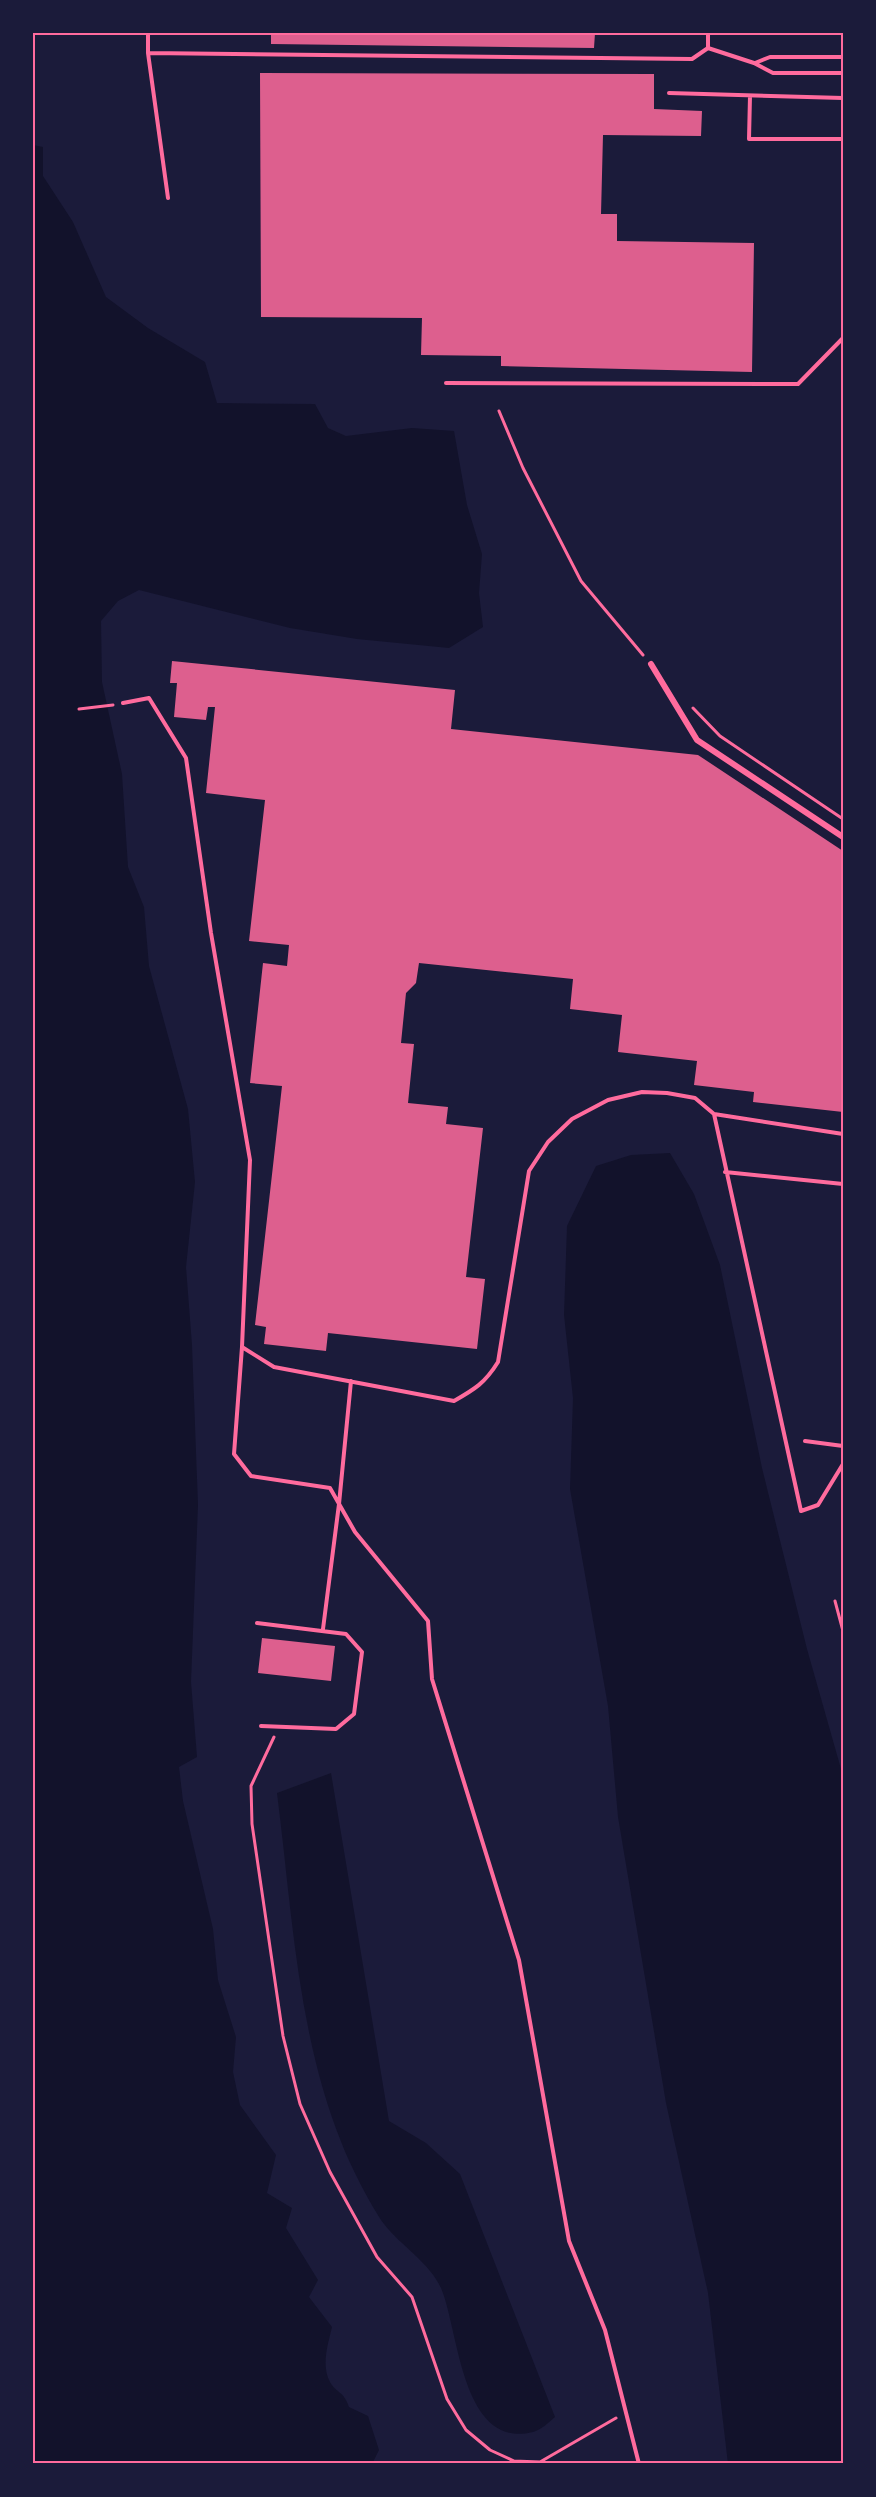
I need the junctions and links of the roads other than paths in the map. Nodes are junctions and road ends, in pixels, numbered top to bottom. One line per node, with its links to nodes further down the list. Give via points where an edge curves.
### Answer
1 (148, 33): 4 (lane)
2 (708, 33): 3 (lane)
3 (708, 48): 4 (lane, via 692,59); 6 (lane)
4 (148, 52): 12 (lane)
5 (843, 57): 6 (lane, via 770,57)
6 (754, 63): 7 (lane, via 773,73)
7 (843, 73)
8 (669, 93): 9 (lane)
9 (750, 96): 10 (lane); 11 (lane, via 749,139)
10 (843, 98)
11 (843, 139)
12 (168, 198)
13 (843, 338): 14 (lane, via 798,384)
14 (446, 383)
15 (651, 664): 17 (street, via 697,740)
16 (123, 704): 22 (lane, via 149,698 186,758 250,1160)
17 (843, 837)
18 (714, 1114): 19 (lane); 20 (lane); 23 (lane, via 695,1098 642,1092 608,1100 572,1119 548,1142 529,1171 498,1362 485,1382 454,1401)
19 (843, 1134)
20 (725, 1172): 21 (lane); 26 (lane, via 801,1511 818,1505)
21 (843, 1184)
22 (242, 1347): 23 (lane, via 274,1367); 27 (lane, via 234,1454 251,1476 330,1488)
23 (351, 1381): 27 (lane)
24 (805, 1441): 25 (lane)
25 (843, 1446)
26 (843, 1464)
27 (339, 1504): 29 (lane); 31 (lane, via 355,1532 428,1621 432,1678 519,1960 569,2241 605,2330)
28 (257, 1623): 29 (lane)
29 (323, 1629): 30 (lane, via 346,1634 362,1652 354,1714 336,1730)
30 (261, 1726)
31 (639, 2464)

